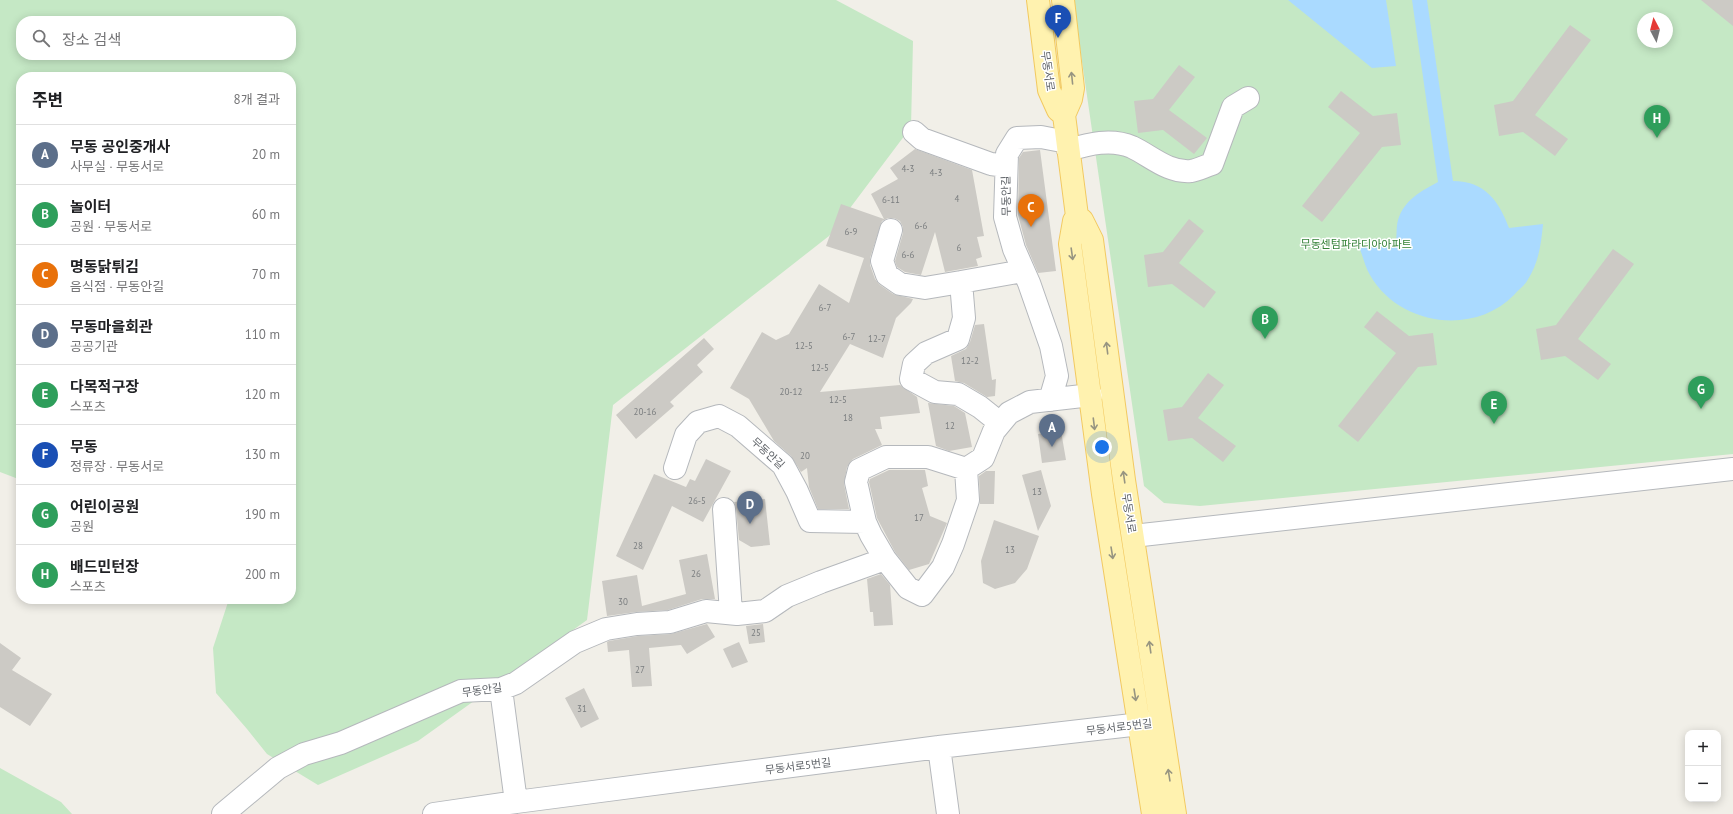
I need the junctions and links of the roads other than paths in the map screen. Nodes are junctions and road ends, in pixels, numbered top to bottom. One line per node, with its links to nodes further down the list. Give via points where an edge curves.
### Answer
1 (1038, 0): 4 (main road, 무동서로, via 1049,90 1058,110)
2 (1063, 0): 4 (main road, 무동서로, one-way to 2, via 1073,88)
3 (1248, 98): 6 (street, via 1233,107 1212,164 1192,171 1174,170 1131,147 1110,143)
4 (1064, 115): 6 (main road, 무동서로)
5 (914, 132): 7 (street, 무동안길, via 922,139 991,164)
6 (1068, 146): 7 (street, 무동안길, via 1041,137 1017,138 1007,154); 8 (main road, 무동서로)
7 (1006, 166): 10 (street, 무동안길, via 1005,217)
8 (1077, 216): 12 (main road, 무동서로, one-way to 12, via 1070,244); 20 (main road, 무동서로, one-way to 8, via 1092,240 1082,220)
9 (891, 230): 11 (street, via 882,261 887,275 900,284 925,288)
10 (1023, 271): 11 (street); 13 (street, 무동안길, via 1051,346 1057,376)
11 (961, 282): 14 (street, via 964,318 958,339 926,353 914,364 911,379 935,392 958,394 980,407)
12 (1091, 395): 13 (street); 25 (main road, 무동서로, one-way to 25, via 1103,494)
13 (1050, 400): 14 (street, via 1030,402 1009,413)
14 (1000, 424): 16 (street, via 994,431 982,458)
15 (676, 468): 19 (street, 무동안길, via 686,435 698,422 719,416 738,426 783,465 810,520)
16 (966, 469): 19 (street, via 928,457 886,457 859,470 856,482); 21 (street, via 966,507 943,567 922,595 908,588)
17 (1733, 469): 20 (street)
18 (724, 509): 22 (street)
19 (865, 522): 21 (street)
20 (1133, 536): 24 (main road, 무동서로, one-way to 20)
21 (885, 558): 22 (street, 무동안길, via 787,596 765,611)
22 (731, 613): 23 (street, 무동안길, via 706,611 670,622 637,624 606,630 575,642 516,683)
23 (501, 689): 27 (street); 29 (street, 무동안길, via 461,691 348,740 304,754 278,768)
24 (1161, 722): 25 (street, 무동서로5번길); 33 (main road, 무동서로, one-way to 24)
25 (1140, 725): 26 (street, 무동서로5번길); 32 (main road, 무동서로)
26 (939, 748): 28 (street, 무동서로5번길); 31 (street)
27 (516, 802): 28 (street, 무동서로5번길); 30 (street, 무동서로5번길)
28 (545, 806)
29 (223, 814)
30 (434, 814)
31 (948, 814)
32 (1153, 814)
33 (1175, 814)

